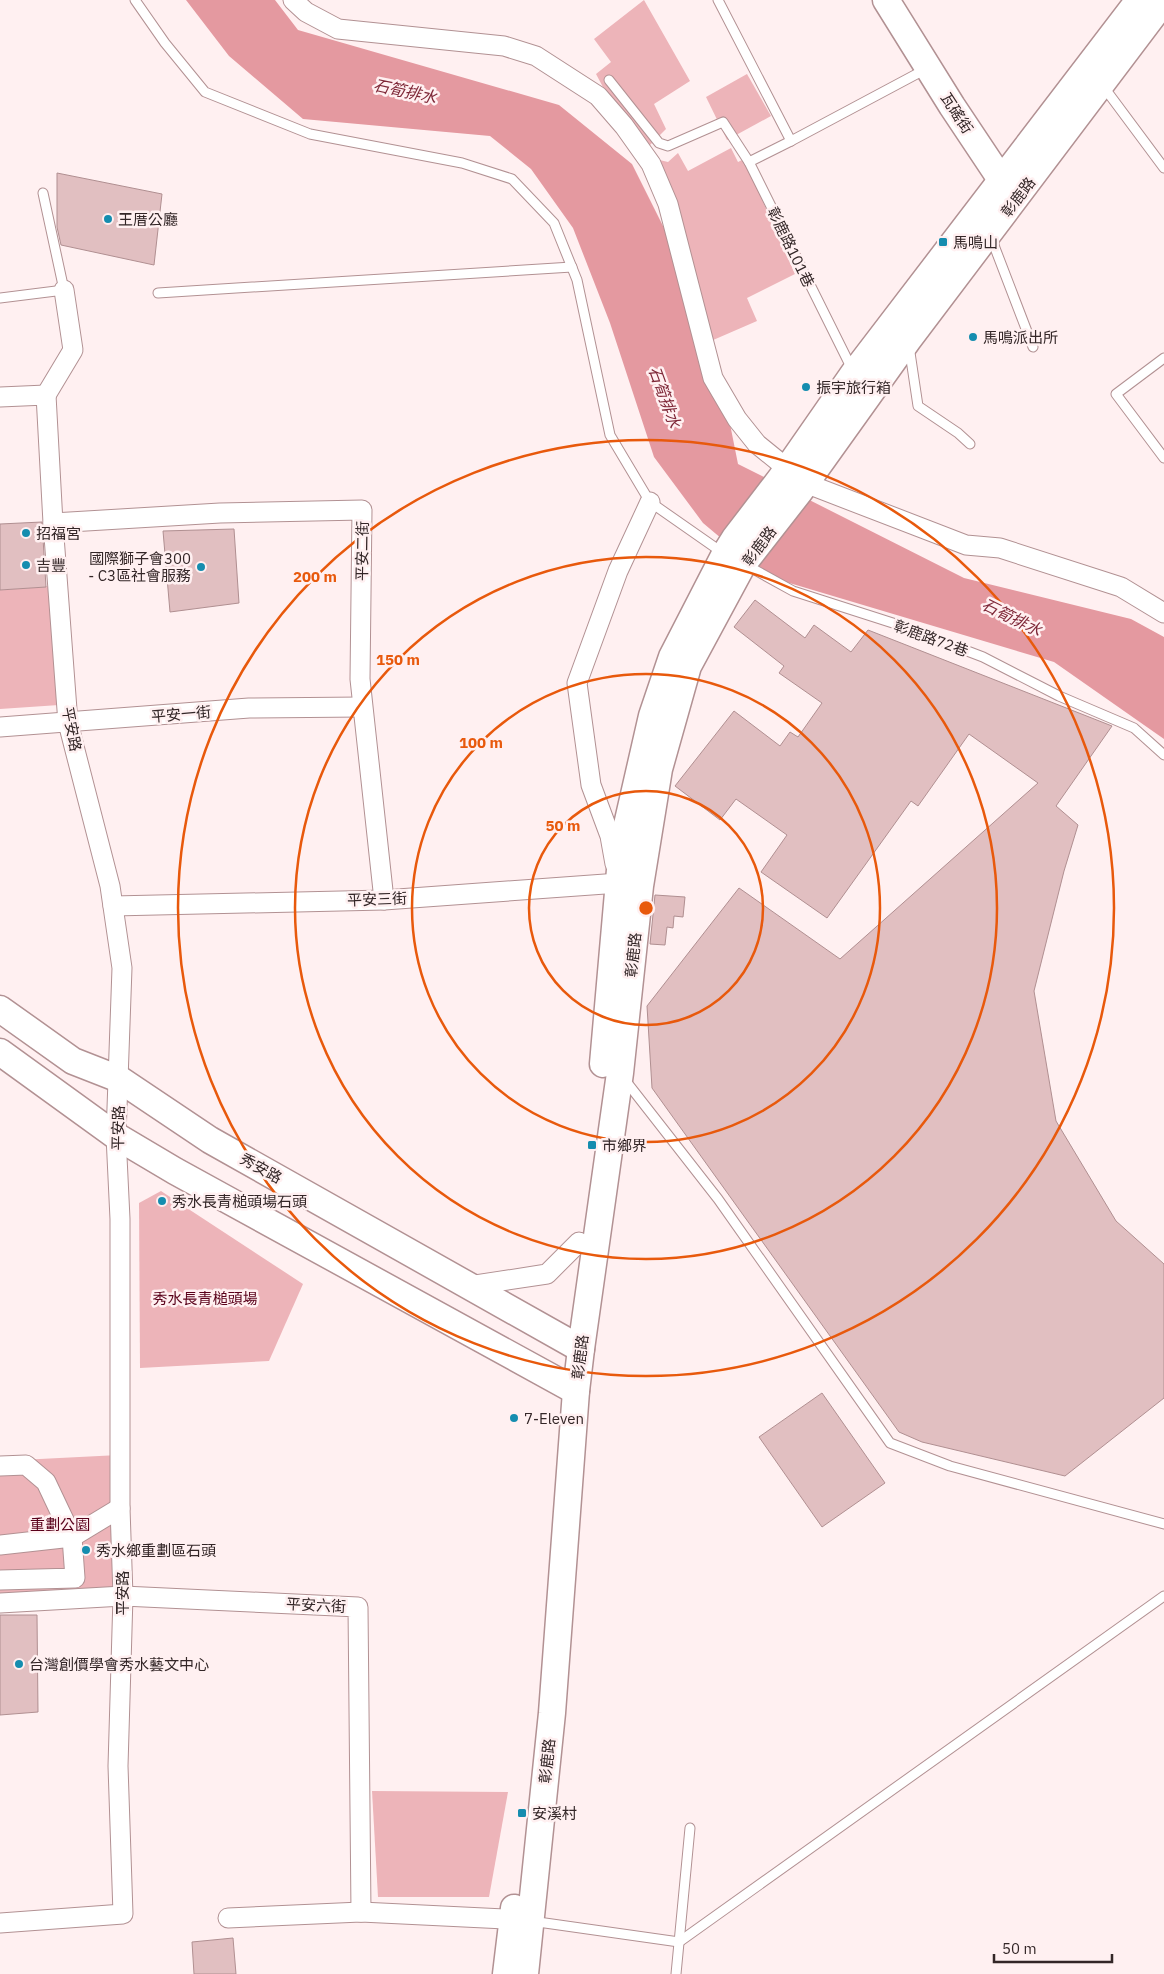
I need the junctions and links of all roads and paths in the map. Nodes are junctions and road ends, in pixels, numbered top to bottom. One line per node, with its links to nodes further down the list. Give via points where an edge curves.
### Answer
1 (135, 0): 16 (lane, via 205,92 310,134 462,163 512,179 554,223)
2 (292, 0): 28 (street, via 306,12 338,29 504,46 536,56 598,96 651,164 668,204 712,378 737,419)
3 (718, 0): 10 (lane)
4 (886, 0): 7 (main road, 瓦磘街)
5 (1138, 0): 8 (main road, 彰鹿路)
6 (1164, 1): 8 (main road, 彰鹿路)
7 (928, 68): 10 (lane); 13 (main road, 瓦磘街)
8 (1095, 75): 12 (lane); 13 (main road, 彰鹿路); 15 (main road, 彰鹿路)
9 (609, 80): 11 (lane, 彰鹿路101巷, via 659,142 668,146 723,122)
10 (791, 141): 11 (lane)
11 (749, 162): 23 (lane, 彰鹿路101巷)
12 (1164, 168)
13 (1002, 181): 15 (main road); 23 (main road, 彰鹿路)
14 (43, 193): 17 (lane)
15 (991, 232): 20 (main road, 彰鹿路); 21 (lane)
16 (572, 267): 18 (lane); 29 (lane, via 610,435)
17 (64, 290): 19 (lane); 24 (street, via 73,350)
18 (158, 293)
19 (0, 298)
20 (908, 340): 26 (lane, via 918,406); 28 (main road, 彰鹿路)
21 (1033, 346)
22 (1164, 358): 27 (lane, via 1116,394)
23 (854, 373): 28 (main road, 彰鹿路)
24 (46, 395): 25 (street); 30 (street, 平安路)
25 (0, 397)
26 (970, 444)
27 (1164, 458)
28 (793, 480): 31 (main road, 彰鹿路); 32 (street, via 966,546 1000,548 1120,587)
29 (650, 502): 31 (lane, 彰鹿路72巷); 37 (street, via 618,571 577,683 591,784)
30 (53, 523): 33 (street, 平安二街, via 220,513 362,510); 34 (street, 平安路)
31 (738, 554): 36 (lane, 彰鹿路72巷, via 793,591 899,625 982,657 1059,696 1134,728); 37 (main road, 彰鹿路, via 688,666)
32 (1164, 613)
33 (362, 707): 34 (street, 平安一街, via 249,708); 38 (street, 平安二街)
34 (68, 723): 35 (street, 平安一街); 39 (street, 平安路)
35 (0, 727)
36 (1164, 755)
37 (629, 884): 38 (street, 平安三街); 42 (main road, 彰鹿路)
38 (384, 900): 39 (street, 平安三街)
39 (113, 906): 43 (street, 平安路, via 122,968)
40 (0, 1009): 43 (main road, 秀安路, via 73,1062)
41 (0, 1052): 44 (main road)
42 (612, 1066): 45 (main road, 彰鹿路); 47 (main road, 彰鹿路); 51 (lane, via 718,1199 890,1443 950,1466)
43 (119, 1080): 44 (street, 平安路); 46 (main road, 秀安路, via 210,1140)
44 (116, 1136): 48 (main road); 50 (street, 平安路, via 120,1219)
45 (579, 1242): 46 (street, via 547,1274); 47 (main road, 彰鹿路)
46 (469, 1286): 47 (main road, 秀安路)
47 (573, 1345): 48 (main road, 彰鹿路)
48 (567, 1386): 61 (main road, 彰鹿路, via 552,1713)
49 (0, 1466): 52 (street, via 26,1465 46,1482)
50 (120, 1508): 52 (street); 55 (street, 平安路)
51 (1164, 1524)
52 (72, 1537): 53 (street); 54 (street, via 75,1578)
53 (0, 1545)
54 (0, 1580)
55 (123, 1596): 57 (street, 平安六街); 59 (street, 平安六街, via 358,1607); 62 (street, 平安路, via 118,1766 123,1914)
56 (1164, 1596): 63 (lane)
57 (0, 1603)
58 (690, 1828): 63 (lane)
59 (361, 1912): 60 (street); 61 (street)
60 (228, 1918)
61 (522, 1920): 63 (lane); 64 (main road, 彰鹿路); 65 (main road, 彰鹿路)
62 (0, 1924)
63 (679, 1942): 66 (lane)
64 (506, 1974)
65 (525, 1974)
66 (676, 1974)

